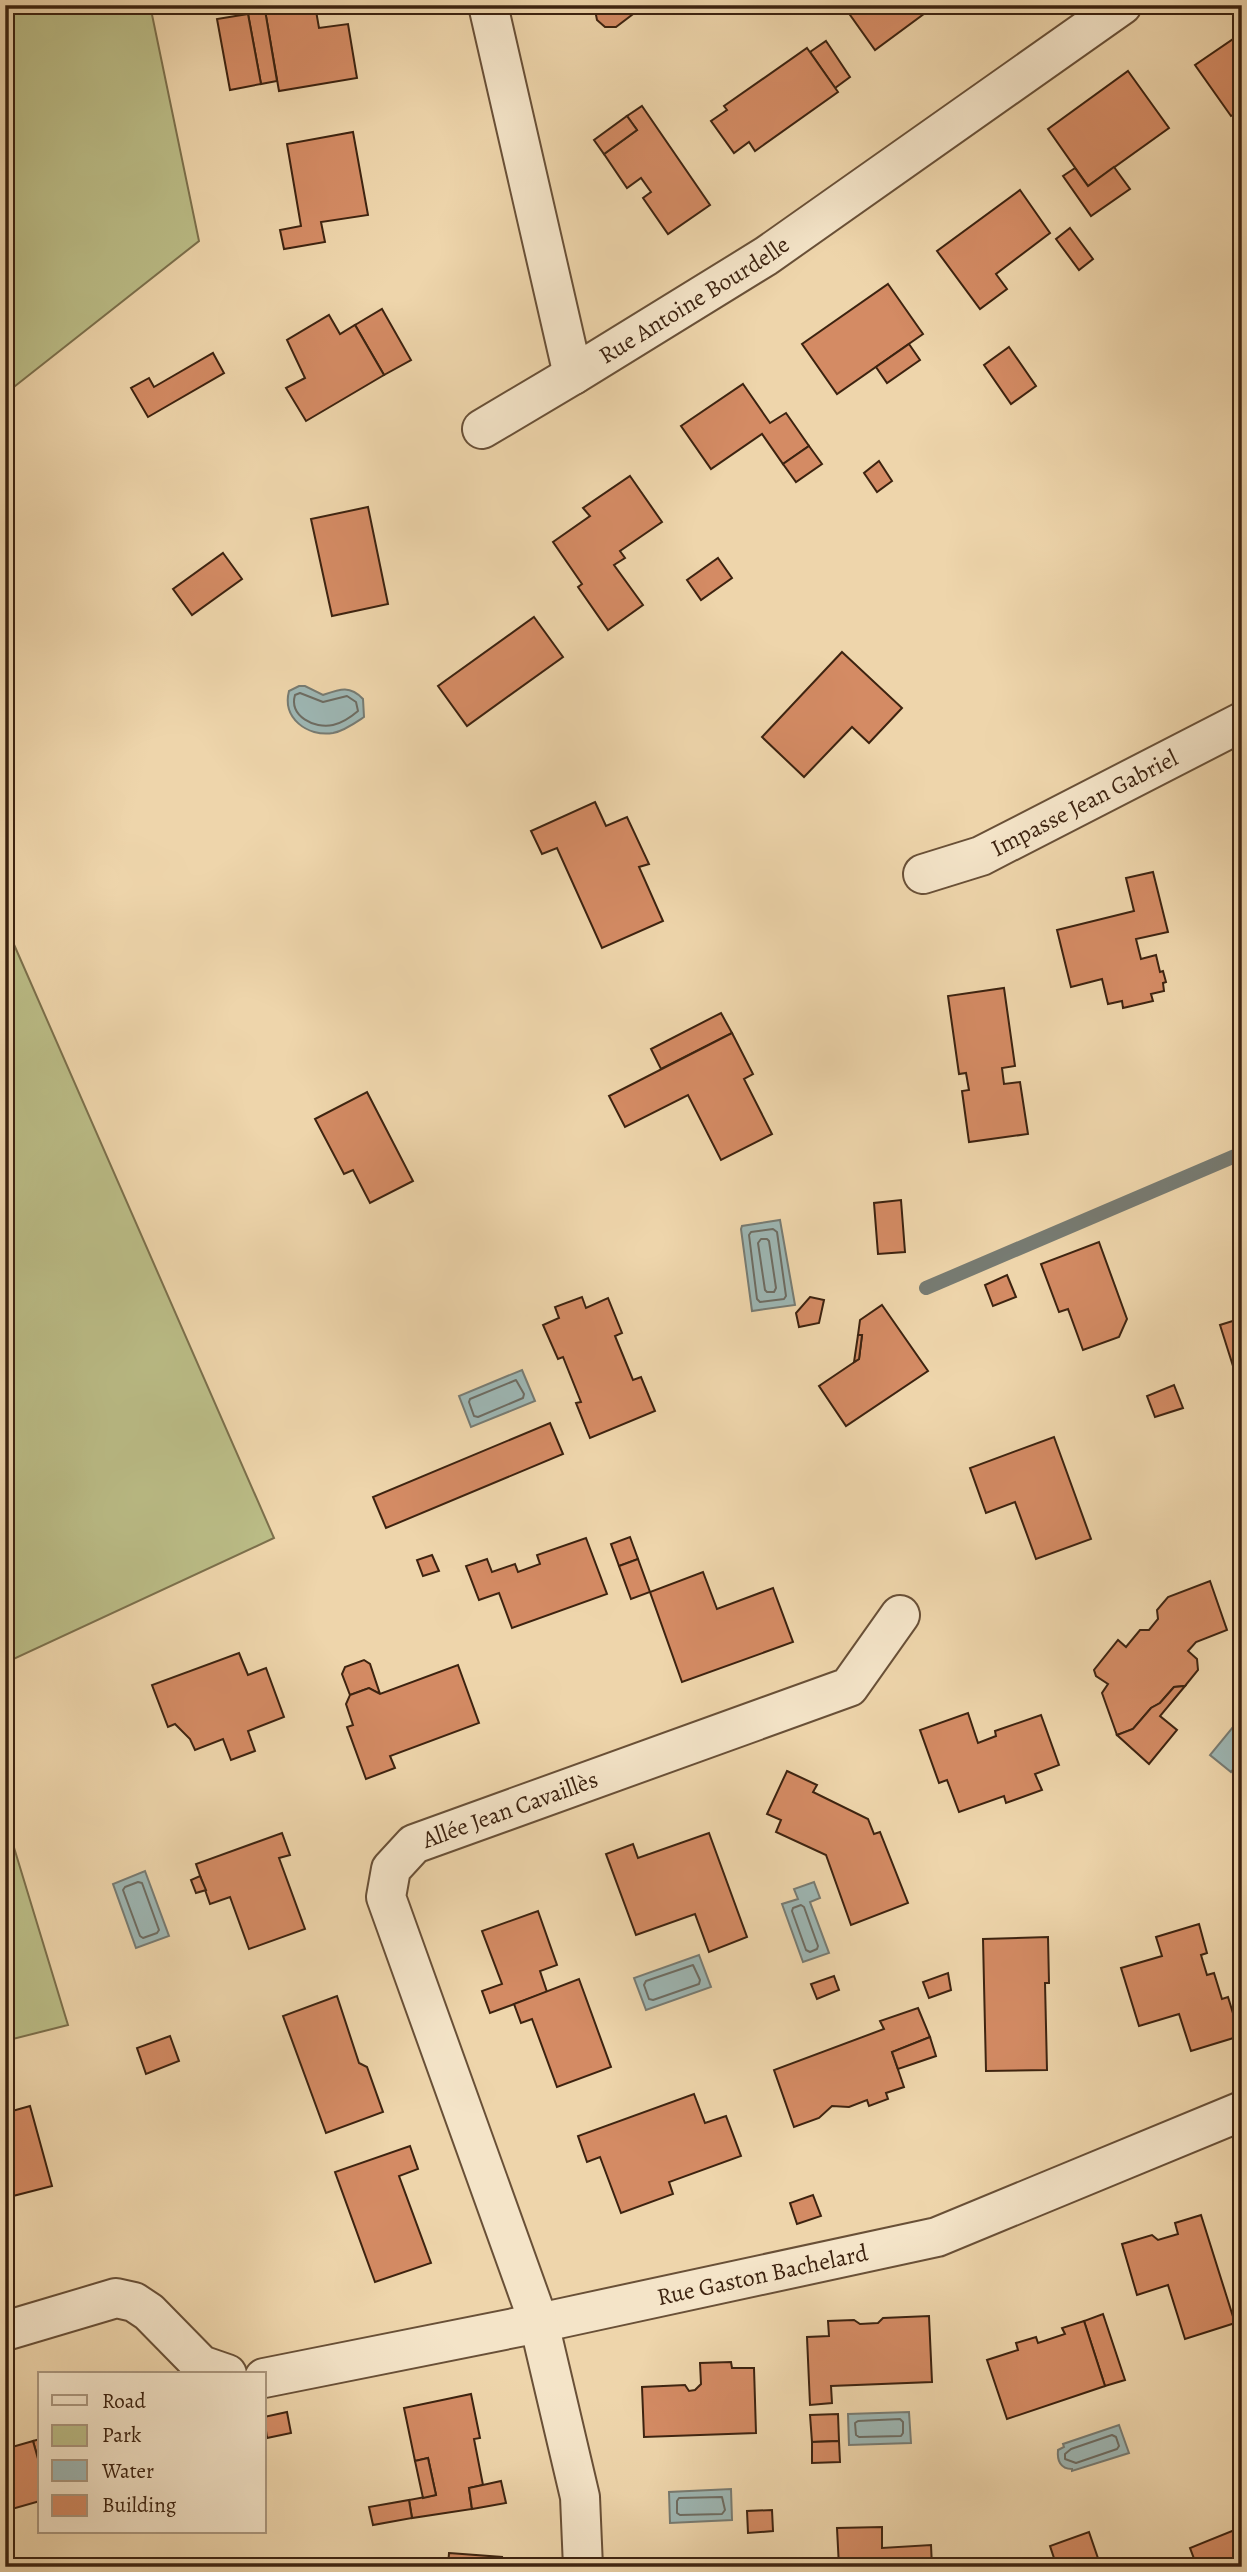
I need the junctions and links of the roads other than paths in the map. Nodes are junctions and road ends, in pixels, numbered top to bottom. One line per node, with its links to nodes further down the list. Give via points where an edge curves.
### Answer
1 (488, 5): 3 (street, Rue Antoine Bourdelle)
2 (1122, 5): 3 (street, Rue Antoine Bourdelle, via 766,256)
3 (573, 375): 4 (street)
4 (482, 429)
5 (1242, 722): 6 (street, Impasse Jean Gabriel, via 981,856)
6 (923, 874)
7 (900, 1615): 9 (street, Allée Jean Cavaillès, via 849,1686 414,1844 391,1869 386,1897)
8 (1242, 2111): 9 (street, Rue Gaston Bachelard, via 937,2237)
9 (539, 2323): 12 (street, Rue Gaston Bachelard); 13 (street, Allée Jean Cavaillès, via 580,2497)
10 (5, 2331): 11 (street, via 116,2298 149,2312 201,2365)
11 (221, 2372)
12 (266, 2378)
13 (583, 2567)

